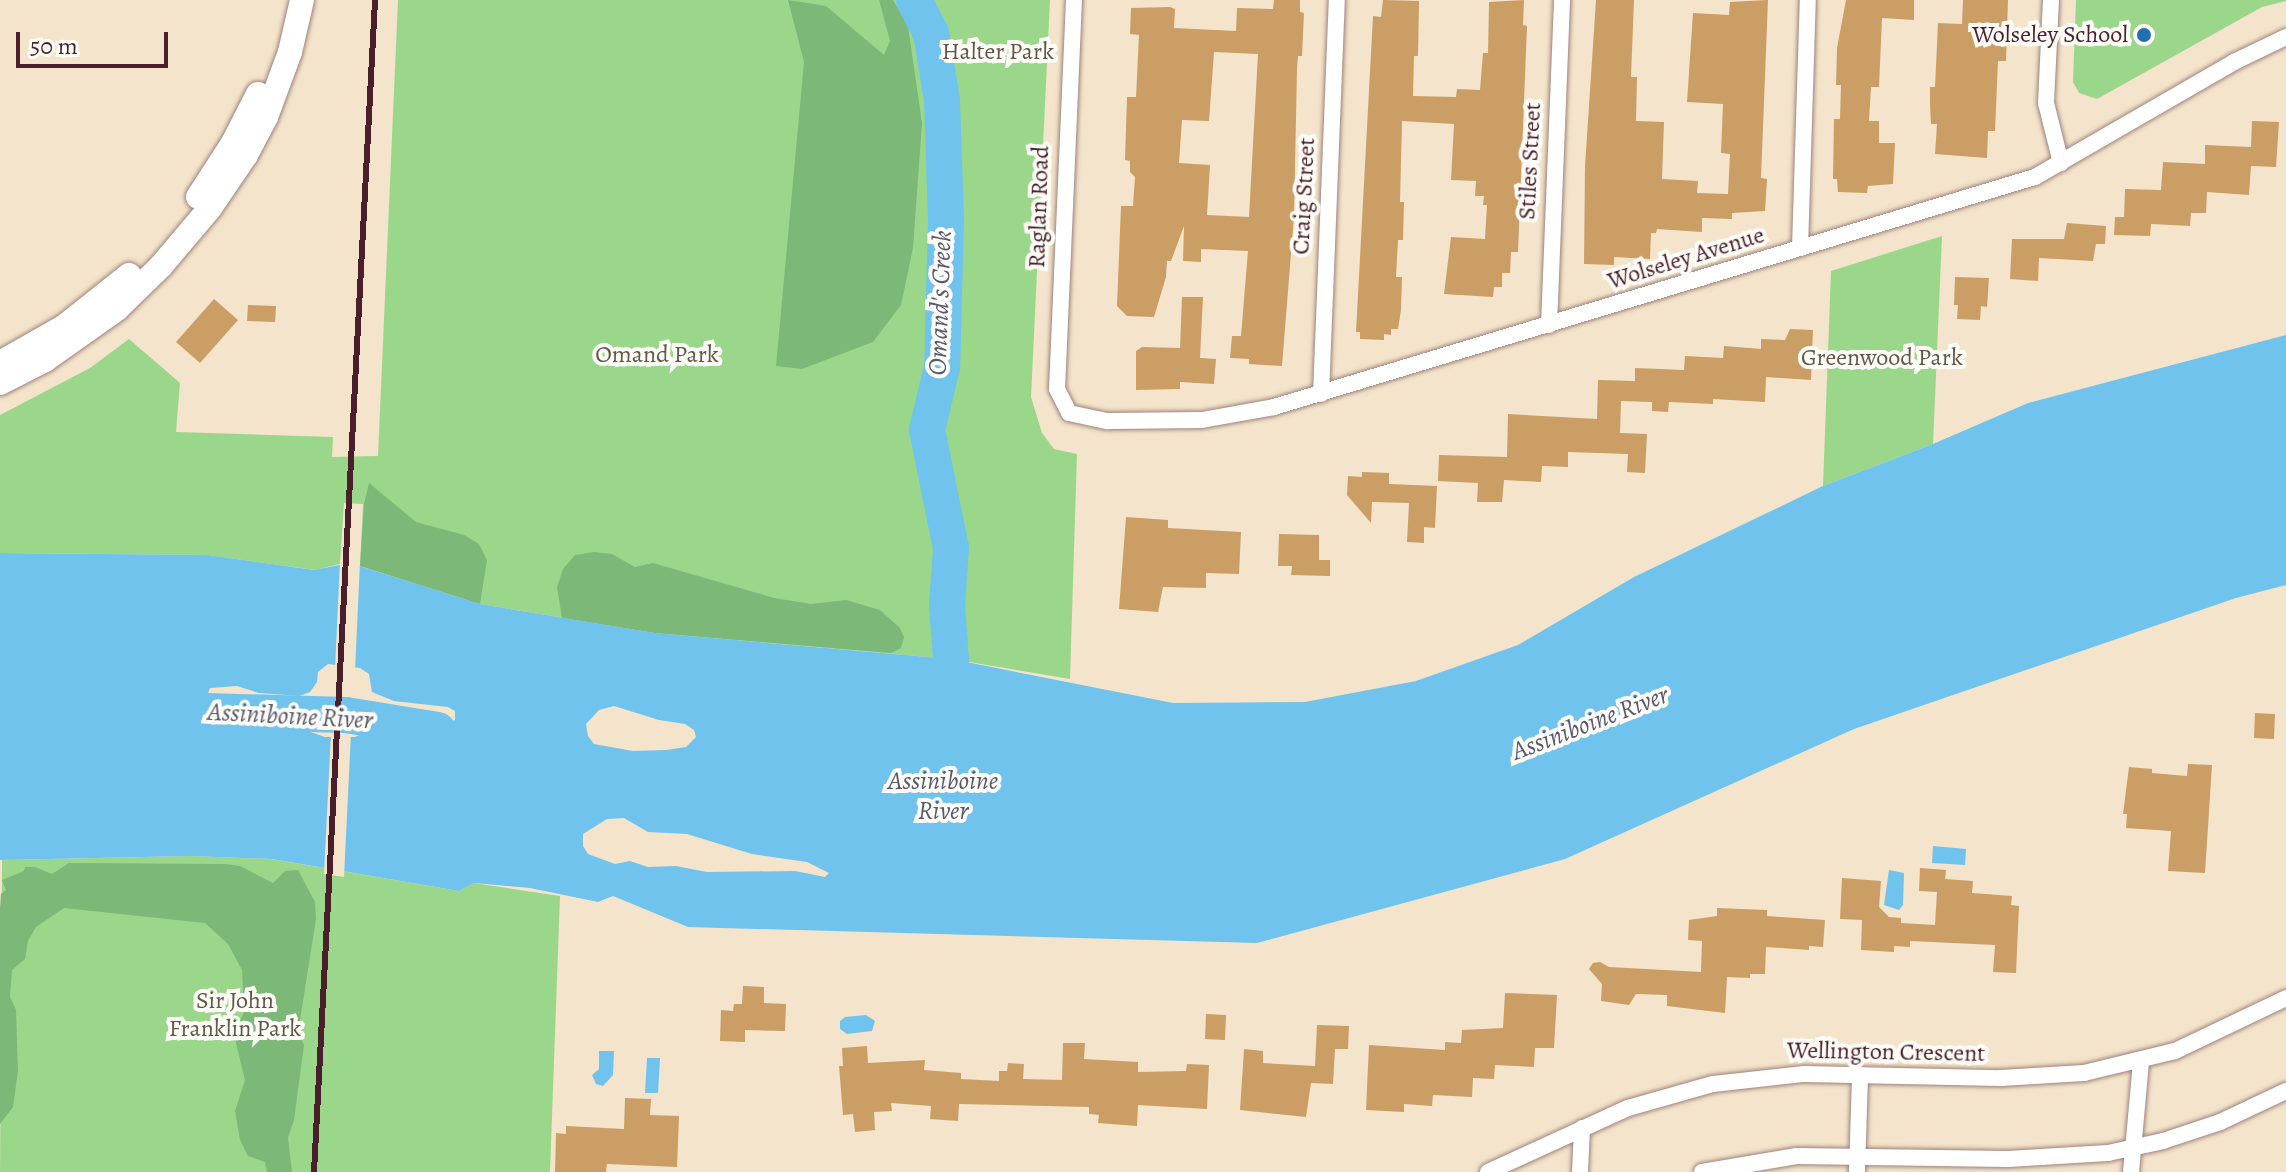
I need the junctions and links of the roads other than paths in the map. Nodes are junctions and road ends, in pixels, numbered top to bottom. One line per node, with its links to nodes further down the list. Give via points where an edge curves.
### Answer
1 (286, 0): 12 (main road, via 251,111 179,223 109,294)
2 (302, 0): 13 (main road, via 266,117 202,217 117,309 45,360)
3 (1074, 0): 15 (street, Raglan Road, via 1057,389)
4 (1337, 0): 14 (street, Craig Street)
5 (1562, 0): 11 (street, Stiles Street)
6 (1808, 0): 10 (street)
7 (2051, 0): 9 (street, via 2046,103)
8 (2286, 37): 9 (street, Wolseley Avenue, via 2226,66)
9 (2061, 163): 10 (street, Wolseley Avenue, via 2035,177)
10 (1800, 248): 11 (street, Wolseley Avenue)
11 (1549, 325): 14 (street, Wolseley Avenue)
12 (0, 363)
13 (0, 383)
14 (1321, 394): 15 (street, Wolseley Avenue, via 1202,420 1098,421)
15 (1069, 413)
16 (2286, 998): 17 (street, Wellington Crescent, via 2187,1047)
17 (2141, 1062): 18 (street, Wellington Crescent, via 2040,1077); 21 (street)
18 (1860, 1075): 20 (street, Wellington Crescent, via 1731,1080 1647,1101); 22 (street)
19 (2286, 1091): 21 (street, via 2220,1122)
20 (1582, 1128): 23 (street, Wellington Crescent); 24 (street)
21 (2132, 1149): 22 (street); 26 (street)
22 (1857, 1164): 25 (street, via 1772,1158)
23 (1488, 1172)
24 (1580, 1172)
25 (1702, 1172)
26 (2131, 1172)

